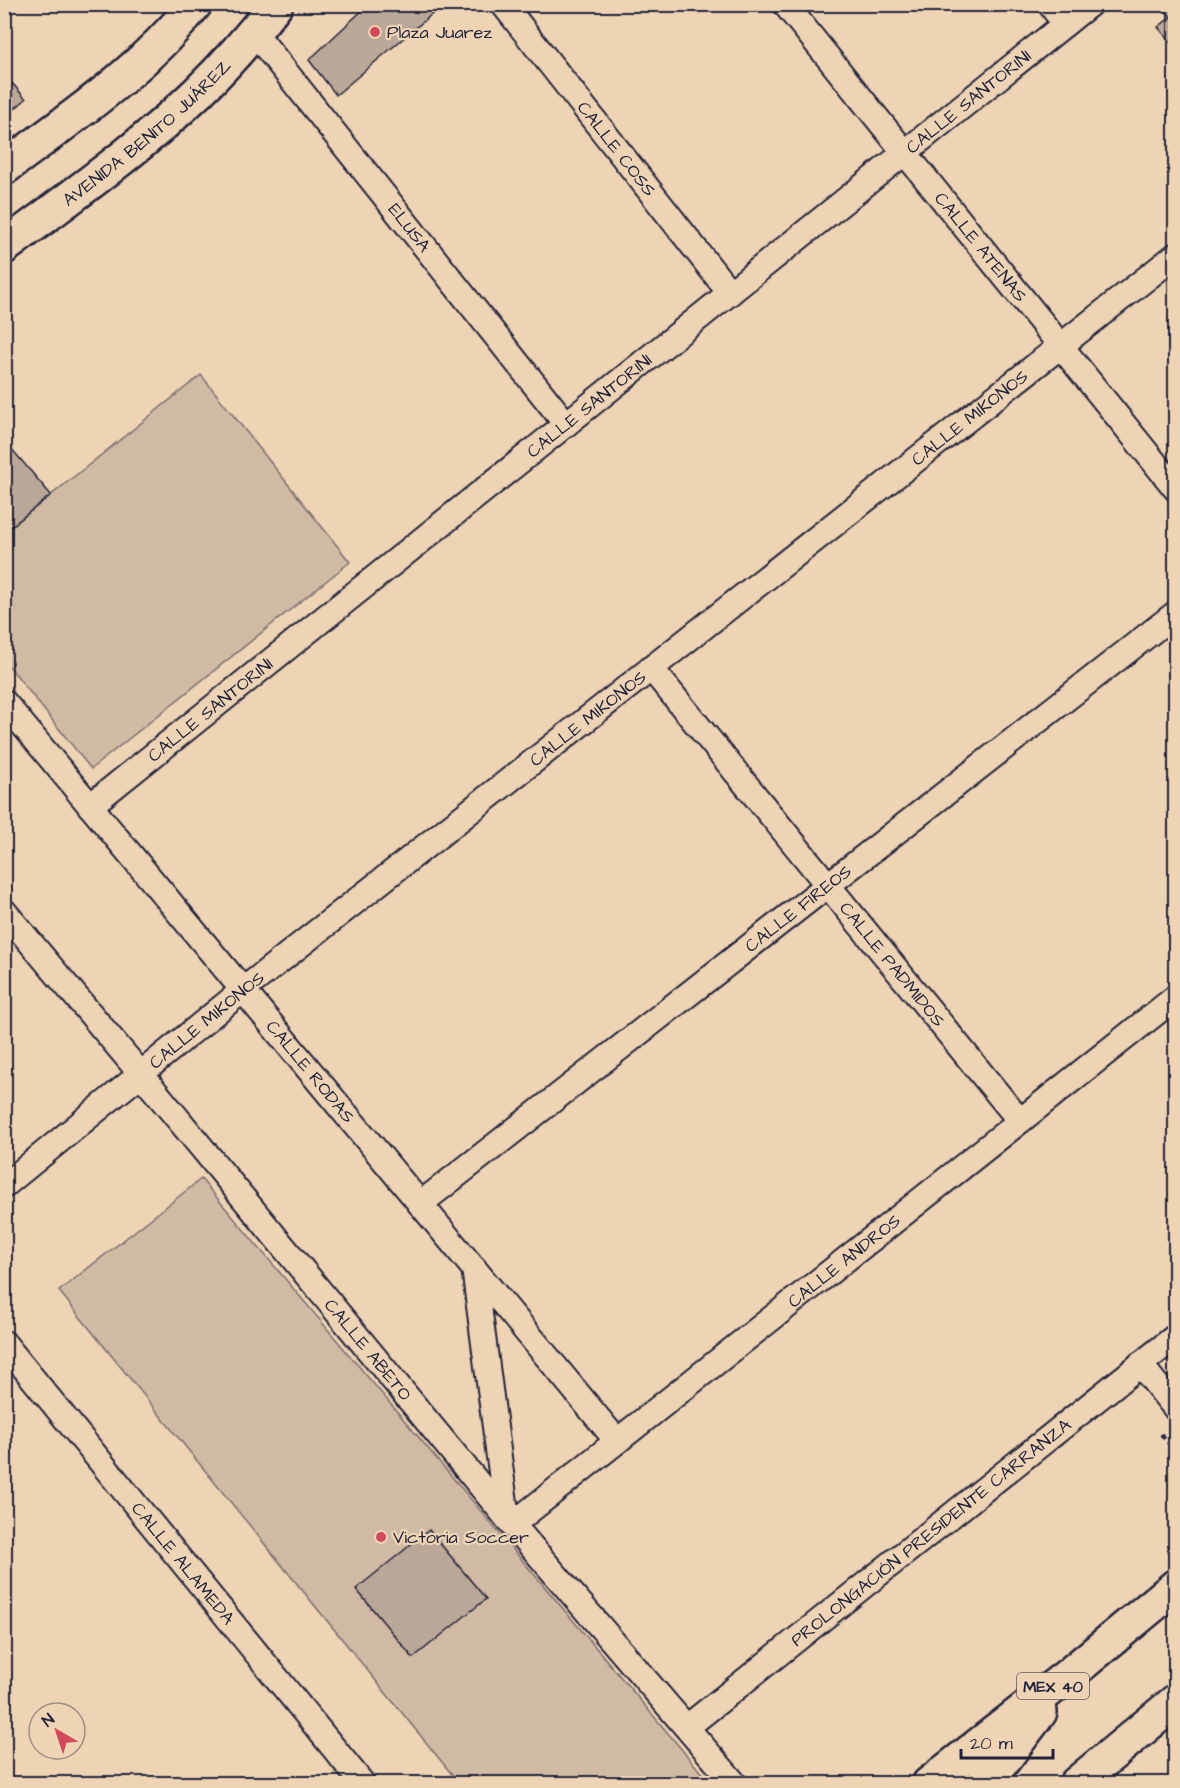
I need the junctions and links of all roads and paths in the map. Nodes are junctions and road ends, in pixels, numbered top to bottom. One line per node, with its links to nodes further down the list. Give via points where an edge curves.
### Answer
1 (195, 4): 10 (main road, via 169,36 130,73)
2 (276, 4): 8 (main road, AVENIDA BENITO JUÁREZ)
3 (503, 4): 13 (street, CALLE COSS)
4 (785, 4): 9 (street, CALLE ATENAS)
5 (1050, 4): 7 (street)
6 (1090, 4): 7 (street, CALLE SANTORINI)
7 (1065, 24): 9 (street, CALLE SANTORINI)
8 (254, 33): 11 (main road, AVENIDA BENITO JUÁREZ, via 197,93 139,144); 15 (street, ELUSA)
9 (905, 153): 13 (street, CALLE SANTORINI); 14 (street, CALLE ATENAS)
10 (4, 168)
11 (4, 248)
12 (1176, 255): 14 (street, CALLE MIKONOS)
13 (730, 292): 15 (street, CALLE SANTORINI)
14 (1061, 346): 16 (street, CALLE ATENAS); 18 (street, CALLE MIKONOS)
15 (566, 424): 20 (street, CALLE SANTORINI)
16 (1176, 489)
17 (1176, 613): 21 (street, CALLE FIREOS)
18 (651, 668): 21 (street, CALLE PADMIDOS); 23 (street, CALLE MIKONOS)
19 (4, 702): 20 (street, CALLE RODAS)
20 (90, 806): 23 (street, CALLE RODAS)
21 (828, 885): 26 (street, CALLE PADMIDOS); 28 (street, CALLE FIREOS)
22 (4, 911): 25 (street, CALLE ABETO)
23 (243, 990): 25 (street, CALLE MIKONOS); 28 (street, CALLE RODAS)
24 (1176, 997): 26 (street, CALLE ANDROS)
25 (141, 1074): 27 (street, CALLE MIKONOS); 35 (street, CALLE ABETO)
26 (1020, 1121): 34 (street, CALLE ANDROS)
27 (4, 1186)
28 (420, 1204): 29 (street, CALLE RODAS)
29 (474, 1268): 34 (street, CALLE RODAS); 35 (street)
30 (1176, 1336): 32 (street, PROLONGACIÓN PRESIDENTE CARRANZA)
31 (4, 1343): 40 (street, CALLE ALAMEDA)
32 (1140, 1364): 33 (street); 39 (street, PROLONGACIÓN PRESIDENTE CARRANZA)
33 (1176, 1409)
34 (617, 1442): 35 (street, CALLE ANDROS)
35 (510, 1521): 39 (street, CALLE ABETO)
36 (1176, 1586): 37 (main road, MEX 40)
37 (1071, 1672): 42 (main road, MEX 40); 43 (main road)
38 (1176, 1701): 44 (main road)
39 (687, 1727): 41 (street, CALLE ABETO)
40 (363, 1784)
41 (735, 1784)
42 (929, 1784)
43 (982, 1784)
44 (1076, 1784)

